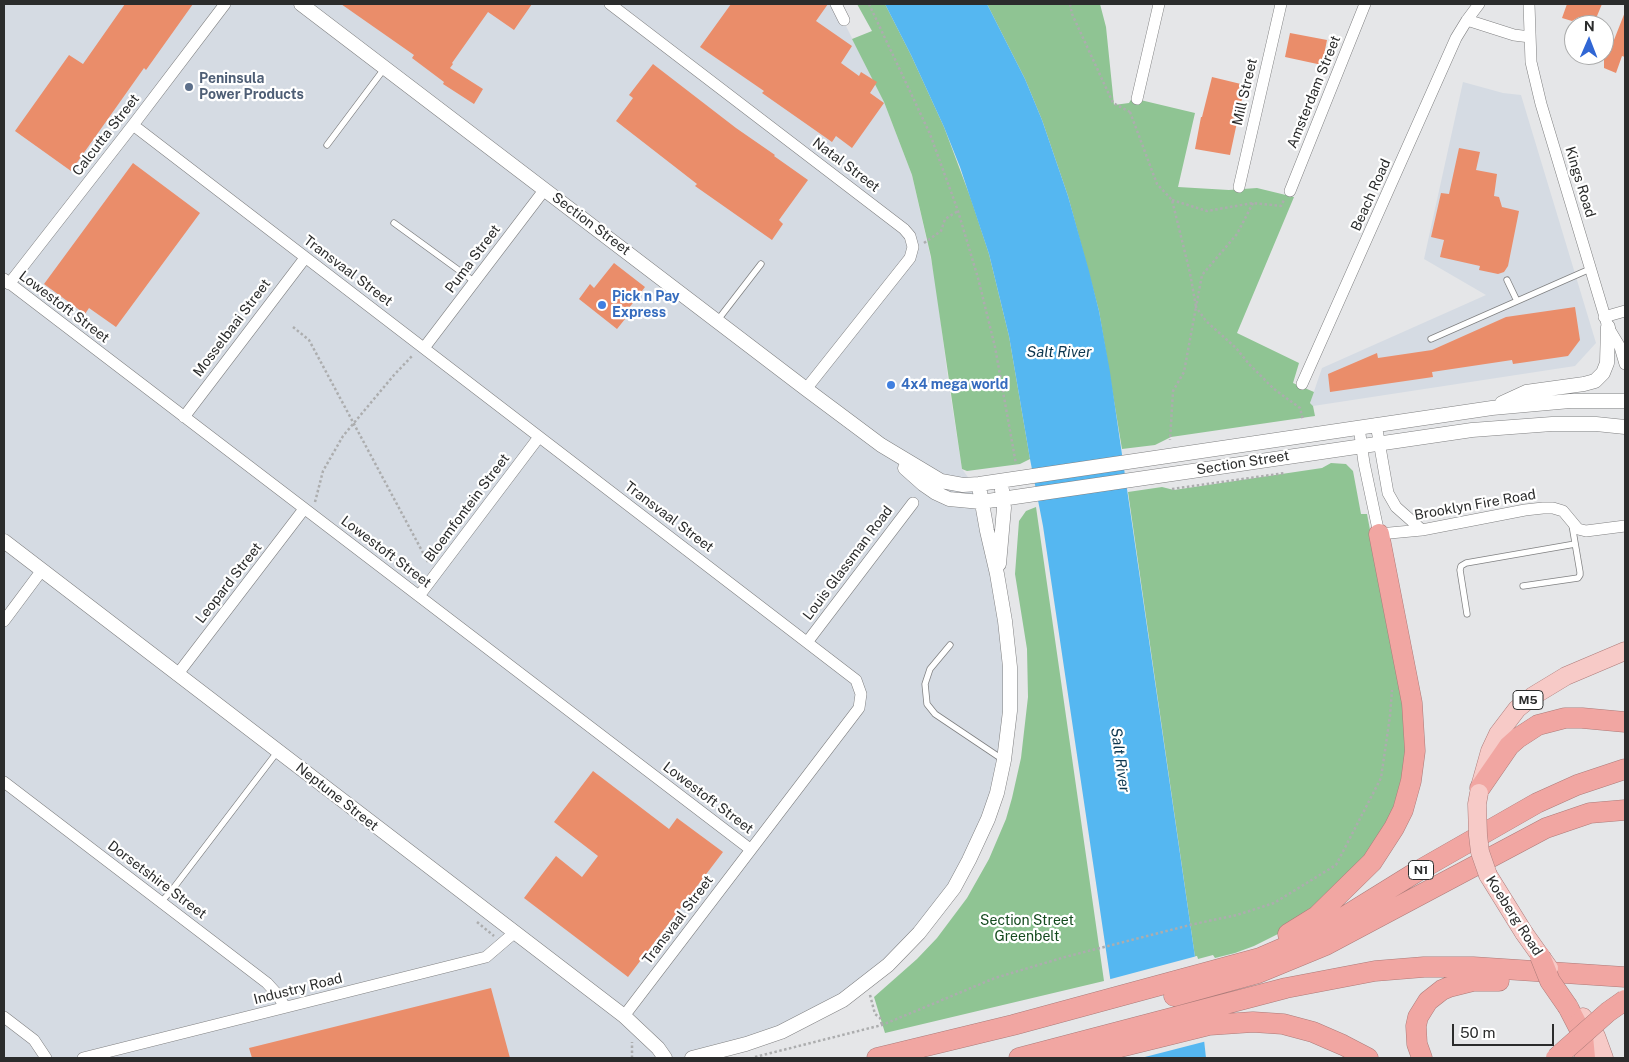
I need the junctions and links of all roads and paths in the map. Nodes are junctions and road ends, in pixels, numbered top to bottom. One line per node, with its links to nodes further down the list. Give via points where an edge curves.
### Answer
1 (225, 4): 18 (street, Calcutta Street)
2 (301, 4): 15 (street, Section Street)
3 (610, 4): 44 (street, Natal Street, via 904,228 910,236 913,247 910,258)
4 (836, 4): 12 (street)
5 (869, 4): 25 (path, via 930,134)
6 (1070, 4): 17 (path, via 1113,103)
7 (1158, 4): 16 (street)
8 (1281, 4): 20 (street, Mill Street)
9 (1365, 4): 22 (street, Amsterdam Street)
10 (1479, 4): 13 (street, Beach Road)
11 (1529, 4): 14 (street, Kings Road)
12 (844, 20)
13 (1467, 20): 14 (street); 43 (street, Beach Road, via 1456,38)
14 (1530, 37): 30 (street, Kings Road, via 1541,104)
15 (386, 68): 19 (lane); 21 (street, Section Street)
16 (1137, 99): 17 (path, via 1133,101)
17 (1130, 112): 23 (path, via 1157,184)
18 (133, 125): 28 (street, Transvaal Street); 32 (street, Calcutta Street)
19 (327, 145)
20 (1239, 187)
21 (545, 189): 33 (street, Puma Street); 37 (street, Section Street)
22 (1290, 191): 24 (path, via 1281,206)
23 (1172, 200): 24 (path, via 1207,211); 35 (path)
24 (1252, 203): 35 (path, via 1237,234 1202,275)
25 (958, 211): 27 (path, via 945,219 941,231); 58 (path, via 995,347)
26 (394, 223): 33 (lane)
27 (921, 245)
28 (305, 258): 41 (street, Transvaal Street); 47 (street, Mosselbaai Street)
29 (761, 264): 37 (lane)
30 (1590, 269): 34 (lane); 38 (street, Kings Road)
31 (1507, 280): 34 (lane)
32 (7, 282): 47 (street, Lowestoft Street)
33 (474, 282): 41 (street, Puma Street)
34 (1517, 301): 40 (lane)
35 (1196, 307): 48 (path, via 1206,322 1236,348 1274,389 1300,408); 54 (path, via 1184,372 1173,391)
36 (1625, 311): 38 (street)
37 (717, 321): 44 (street, Section Street)
38 (1606, 322): 42 (street, Kings Road); 46 (street, via 1607,363 1595,380 1526,392)
39 (293, 327): 49 (path, via 309,340)
40 (1431, 339)
41 (424, 348): 49 (path, via 411,355); 53 (street, Transvaal Street)
42 (1625, 364)
43 (1302, 384)
44 (806, 390): 56 (street, Section Street)
45 (1625, 401): 46 (street, Section Street, via 1570,400)
46 (1492, 408): 50 (street, Section Street)
47 (184, 417): 66 (street, Lowestoft Street)
48 (1302, 420)
49 (355, 422): 66 (path, via 323,471 315,503); 74 (path, via 427,562)
50 (1376, 424): 51 (street, Section Street); 55 (street)
51 (1359, 427): 57 (street); 60 (street, Section Street)
52 (1625, 427): 55 (street, Section Street, via 1552,424 1472,430)
53 (539, 438): 74 (street, Bloemfontein Street); 80 (street, Transvaal Street)
54 (1170, 440)
55 (1380, 443): 57 (street, Section Street); 69 (street, via 1388,493 1396,507)
56 (881, 445): 61 (street, Section Street, via 941,481); 64 (street, Section Street, via 936,494 949,499)
57 (1361, 445): 63 (street, Section Street); 70 (street)
58 (1017, 467)
59 (1293, 472): 62 (path, via 1174,489)
60 (1001, 480): 61 (street, Section Street); 63 (street)
61 (979, 484): 64 (street)
62 (1168, 487)
63 (1003, 498): 64 (street, Section Street); 75 (street)
64 (981, 502): 75 (street)
65 (913, 503): 80 (street, Louis Glassman Road)
66 (304, 510): 77 (street, Lowestoft Street); 83 (street, Leopard Street)
67 (1572, 523): 68 (street, Brooklyn Fire Road, via 1586,531); 69 (street, Brooklyn Fire Road, via 1563,511 1543,508); 72 (lane)
68 (1625, 526)
69 (1422, 530): 70 (street, Brooklyn Fire Road)
70 (1380, 534): 98 (highway, via 1415,729 1413,766 1403,810 1372,862 1317,916 1270,944 1239,957)
71 (4, 541): 73 (street, Neptune Street)
72 (1576, 544): 76 (lane, via 1578,578); 78 (lane, via 1461,566)
73 (42, 570): 79 (street); 83 (street, Neptune Street)
74 (438, 571): 77 (street, Bloemfontein Street)
75 (998, 574): 87 (street, via 1010,667 1010,711)
76 (1523, 586)
77 (419, 596): 92 (street, Lowestoft Street)
78 (1466, 614)
79 (4, 621)
80 (808, 641): 92 (street, Transvaal Street, via 856,680 861,701 859,708)
81 (950, 645): 87 (lane, via 930,669 925,684 927,704 935,714)
82 (1625, 651): 90 (main road, Koeberg Road / M5, via 1566,676 1517,709 1498,734 1484,768)
83 (177, 675): 86 (street, Neptune Street)
84 (1392, 684): 106 (path, via 1382,778 1336,865 1274,903 995,978)
85 (1625, 722): 90 (highway, via 1573,718 1538,725 1509,746)
86 (278, 751): 93 (lane); 94 (street, Neptune Street)
87 (1004, 760): 99 (street, via 988,819 954,888 919,933)
88 (1625, 769): 98 (highway, N1, via 1537,803 1318,932)
89 (4, 782): 93 (street, Dorsetshire Street)
90 (1480, 791): 95 (main road, Koeberg Road / M5, bridge, via 1478,835 1488,875)
91 (1625, 810): 98 (highway, via 1590,813 1546,828 1326,945 1258,973)
92 (750, 850): 103 (street, Transvaal Street)
93 (161, 902): 101 (street, Dorsetshire Street, via 267,983)
94 (514, 933): 101 (street, Industry Road, via 486,957); 103 (street, Neptune Street)
95 (1540, 956): 102 (highway, bridge, via 1550,981)
96 (1576, 975): 97 (highway); 105 (highway, via 1473,968 1370,972 1286,988); 115 (highway, via 1473,981 1442,990 1428,1001 1418,1017 1416,1035)
97 (1625, 977)
98 (1207, 978): 113 (highway, N1, via 1103,1008 1013,1025)
99 (866, 983): 106 (path, via 875,1014); 111 (street, via 843,1000 781,1032)
100 (1625, 1000): 116 (highway, bridge)
101 (285, 1007): 109 (street, Industry Road)
102 (1572, 1007): 117 (highway, via 1583,1036); 118 (main road, via 1596,1036)
103 (624, 1016): 110 (street, Neptune Street)
104 (4, 1017): 108 (street, via 34,1040)
105 (1208, 1017): 107 (highway, via 1107,1043); 114 (highway, via 1284,1024 1313,1032)
106 (882, 1025): 112 (path)
107 (1028, 1056)
108 (46, 1058)
109 (83, 1058)
110 (665, 1058)
111 (692, 1058)
112 (748, 1058)
113 (878, 1058)
114 (1368, 1058)
115 (1422, 1058)
116 (1556, 1058)
117 (1585, 1058)
118 (1604, 1058)

